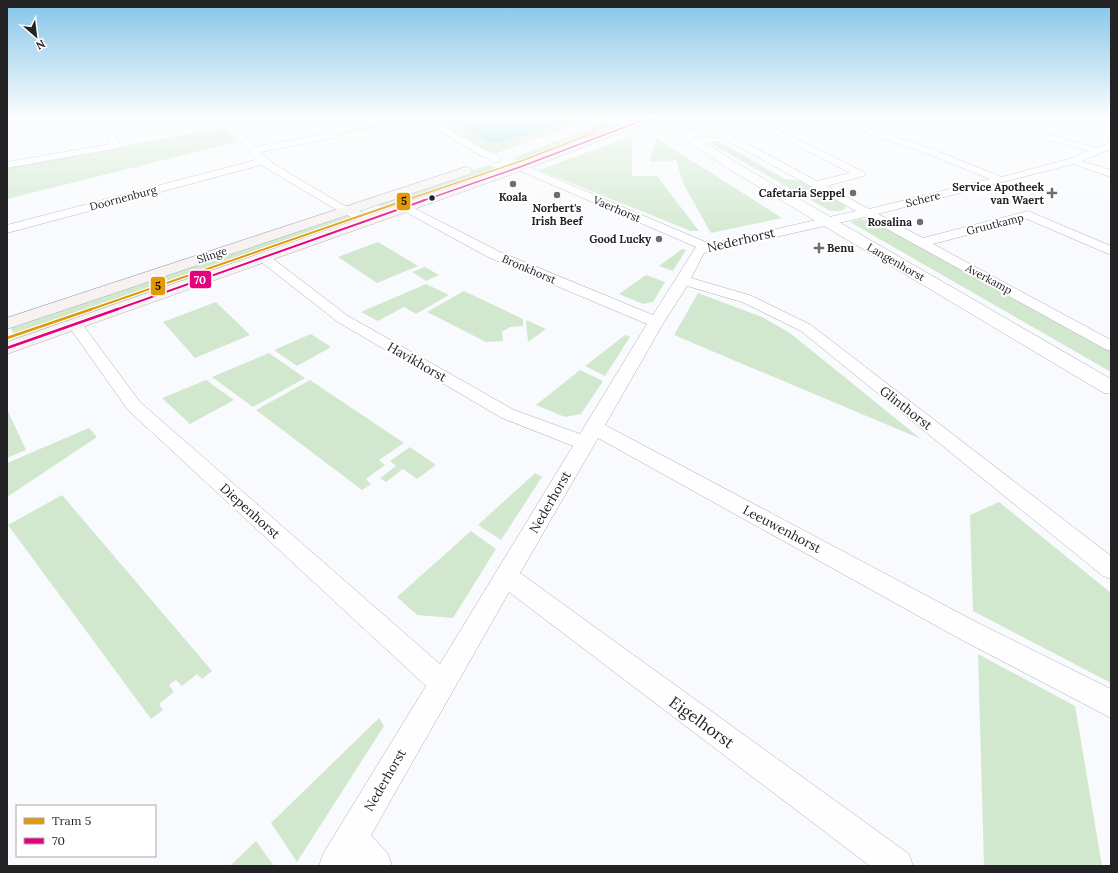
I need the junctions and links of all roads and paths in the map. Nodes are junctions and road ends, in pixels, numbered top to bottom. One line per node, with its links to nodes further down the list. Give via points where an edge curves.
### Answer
1 (43, 159): 11 (street)
2 (497, 159): 17 (main road, Slinge)
3 (547, 159): 12 (main road, Slinge)
4 (722, 159): 20 (street, Langenhorst)
5 (768, 159): 15 (street)
6 (830, 159): 15 (street, via 860,174)
7 (948, 159): 14 (street)
8 (1079, 159): 10 (street, Schere)
9 (263, 161): 17 (street); 21 (street, Doornenburg)
10 (1073, 161): 13 (street); 14 (street, Schere)
11 (7, 165)
12 (523, 169): 16 (main road, Slinge); 23 (street, Vaerhorst)
13 (1111, 174)
14 (1001, 180): 18 (street, Schere)
15 (816, 185): 18 (street)
16 (406, 208): 19 (main road, Slinge); 27 (street, Bronkhorst, via 493,254)
17 (348, 210): 19 (street); 28 (main road, Slinge)
18 (867, 213): 20 (street, Schere); 22 (street, Averkamp)
19 (370, 221): 25 (main road, Slinge)
20 (826, 221): 23 (street, Nederhorst); 32 (street, Langenhorst)
21 (7, 229)
22 (920, 243): 24 (street, Gruutkamp, via 1028,215); 30 (street, Averkamp)
23 (707, 247): 26 (street, Nederhorst, via 699,250)
24 (1111, 251)
25 (263, 258): 29 (main road, Slinge); 33 (street, Havikhorst, via 343,318 508,414)
26 (683, 280): 27 (street, Nederhorst); 34 (street, Glinthorst, via 747,299 806,328)
27 (656, 322): 33 (street, Nederhorst)
28 (7, 324)
29 (75, 324): 31 (main road, Slinge); 36 (street, Diepenhorst, via 134,406)
30 (1111, 346)
31 (7, 348)
32 (1111, 388)
33 (590, 436): 35 (street, Nederhorst); 37 (street, Leeuwenhorst)
34 (1111, 569)
35 (507, 577): 36 (street, Nederhorst); 41 (street, Eigelhorst)
36 (442, 682): 38 (street, Nederhorst)
37 (1111, 704)
38 (352, 838): 39 (street, Nederhorst); 40 (street)
39 (335, 866)
40 (376, 866)
41 (898, 866)

